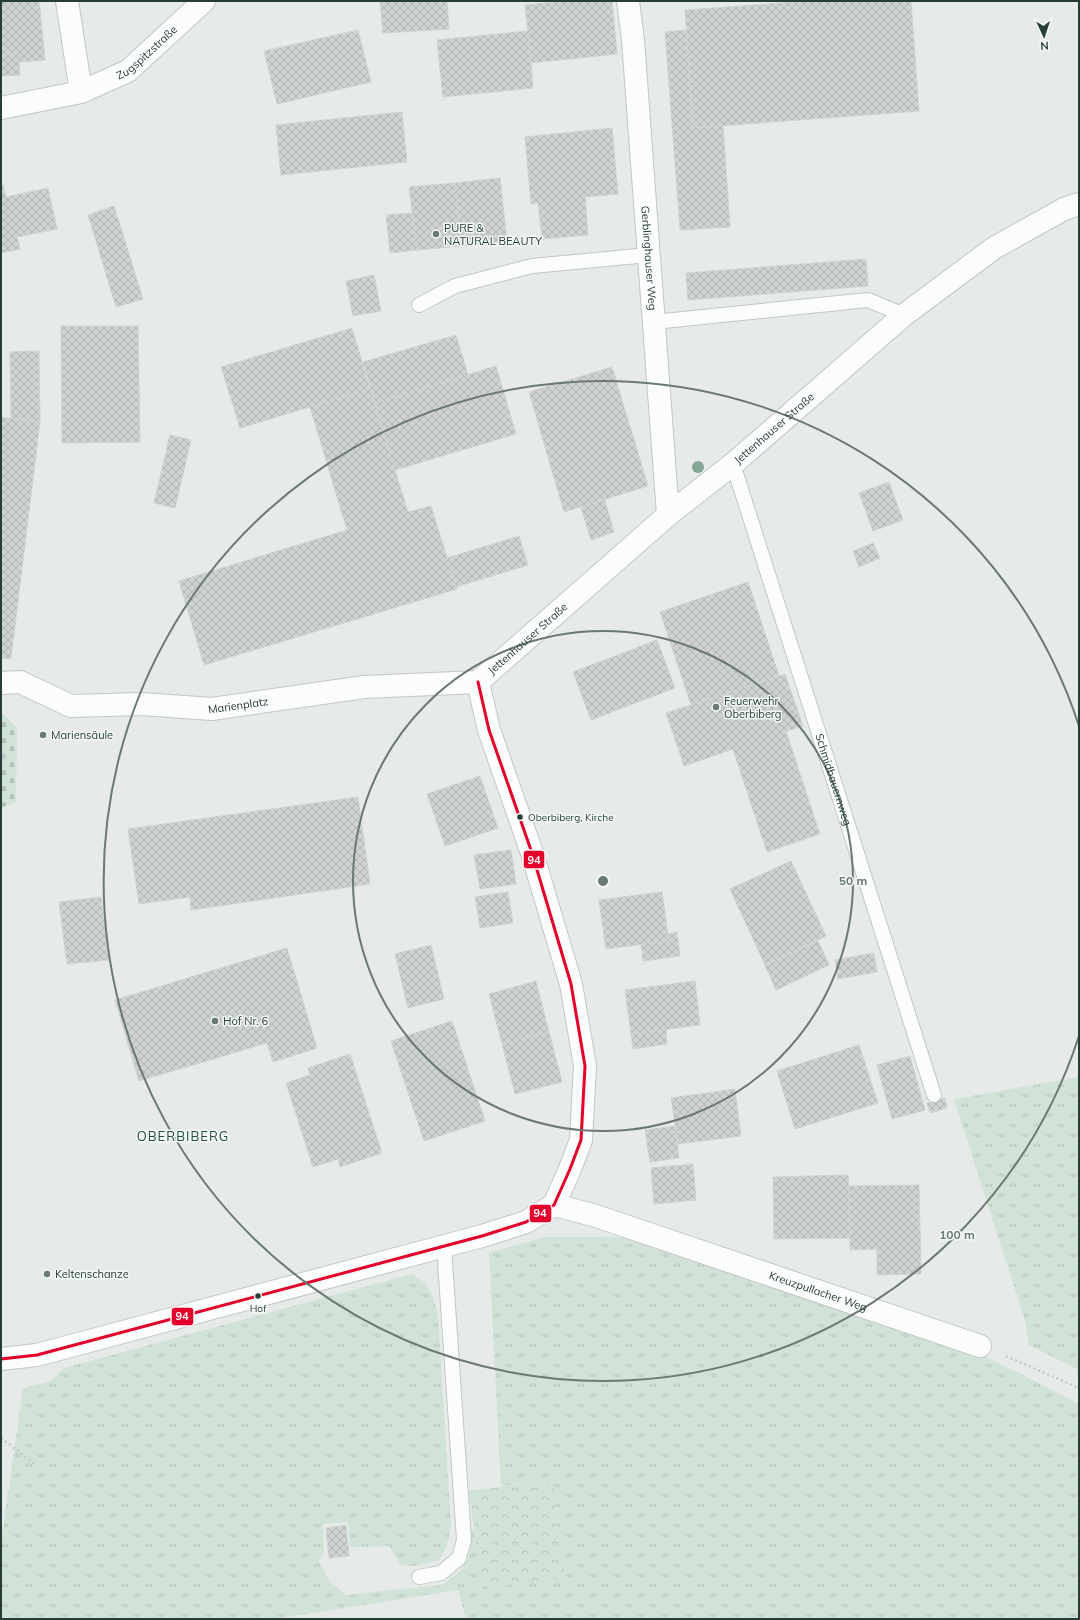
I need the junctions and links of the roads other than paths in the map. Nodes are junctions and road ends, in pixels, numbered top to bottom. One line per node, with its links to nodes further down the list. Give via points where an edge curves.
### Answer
1 (67, 1): 4 (street)
2 (204, 1): 4 (street, Zugspitzstraße, via 128,71)
3 (628, 1): 7 (street, Gerblinghauser Weg)
4 (81, 92): 5 (street, Zugspitzstraße)
5 (1, 108)
6 (1079, 204): 9 (street, Jettenhauser Straße, via 1064,209 994,248)
7 (648, 255): 8 (lane, via 532,266 455,286); 10 (street, Gerblinghauser Weg)
8 (419, 305)
9 (904, 315): 10 (lane, via 868,300); 11 (street, Jettenhauser Straße)
10 (654, 322): 12 (street, Gerblinghauser Weg)
11 (733, 464): 12 (street, Jettenhauser Straße); 15 (lane, Schmidbauernweg)
12 (668, 515): 13 (street, Jettenhauser Straße)
13 (478, 682): 14 (street, Marienplatz, via 364,687 212,709 141,704 72,706 20,682); 16 (street, Jettenhauser Straße, via 489,730 532,853 571,984 585,1066 581,1140)
14 (1, 683)
15 (934, 1095)
16 (554, 1205): 17 (street, via 526,1222); 18 (street, Kreuzpullacher Weg, via 593,1215)
17 (444, 1247): 19 (street, via 38,1355); 20 (lane, via 464,1540 459,1558 441,1573)
18 (980, 1346)
19 (1, 1359)
20 (419, 1577)

